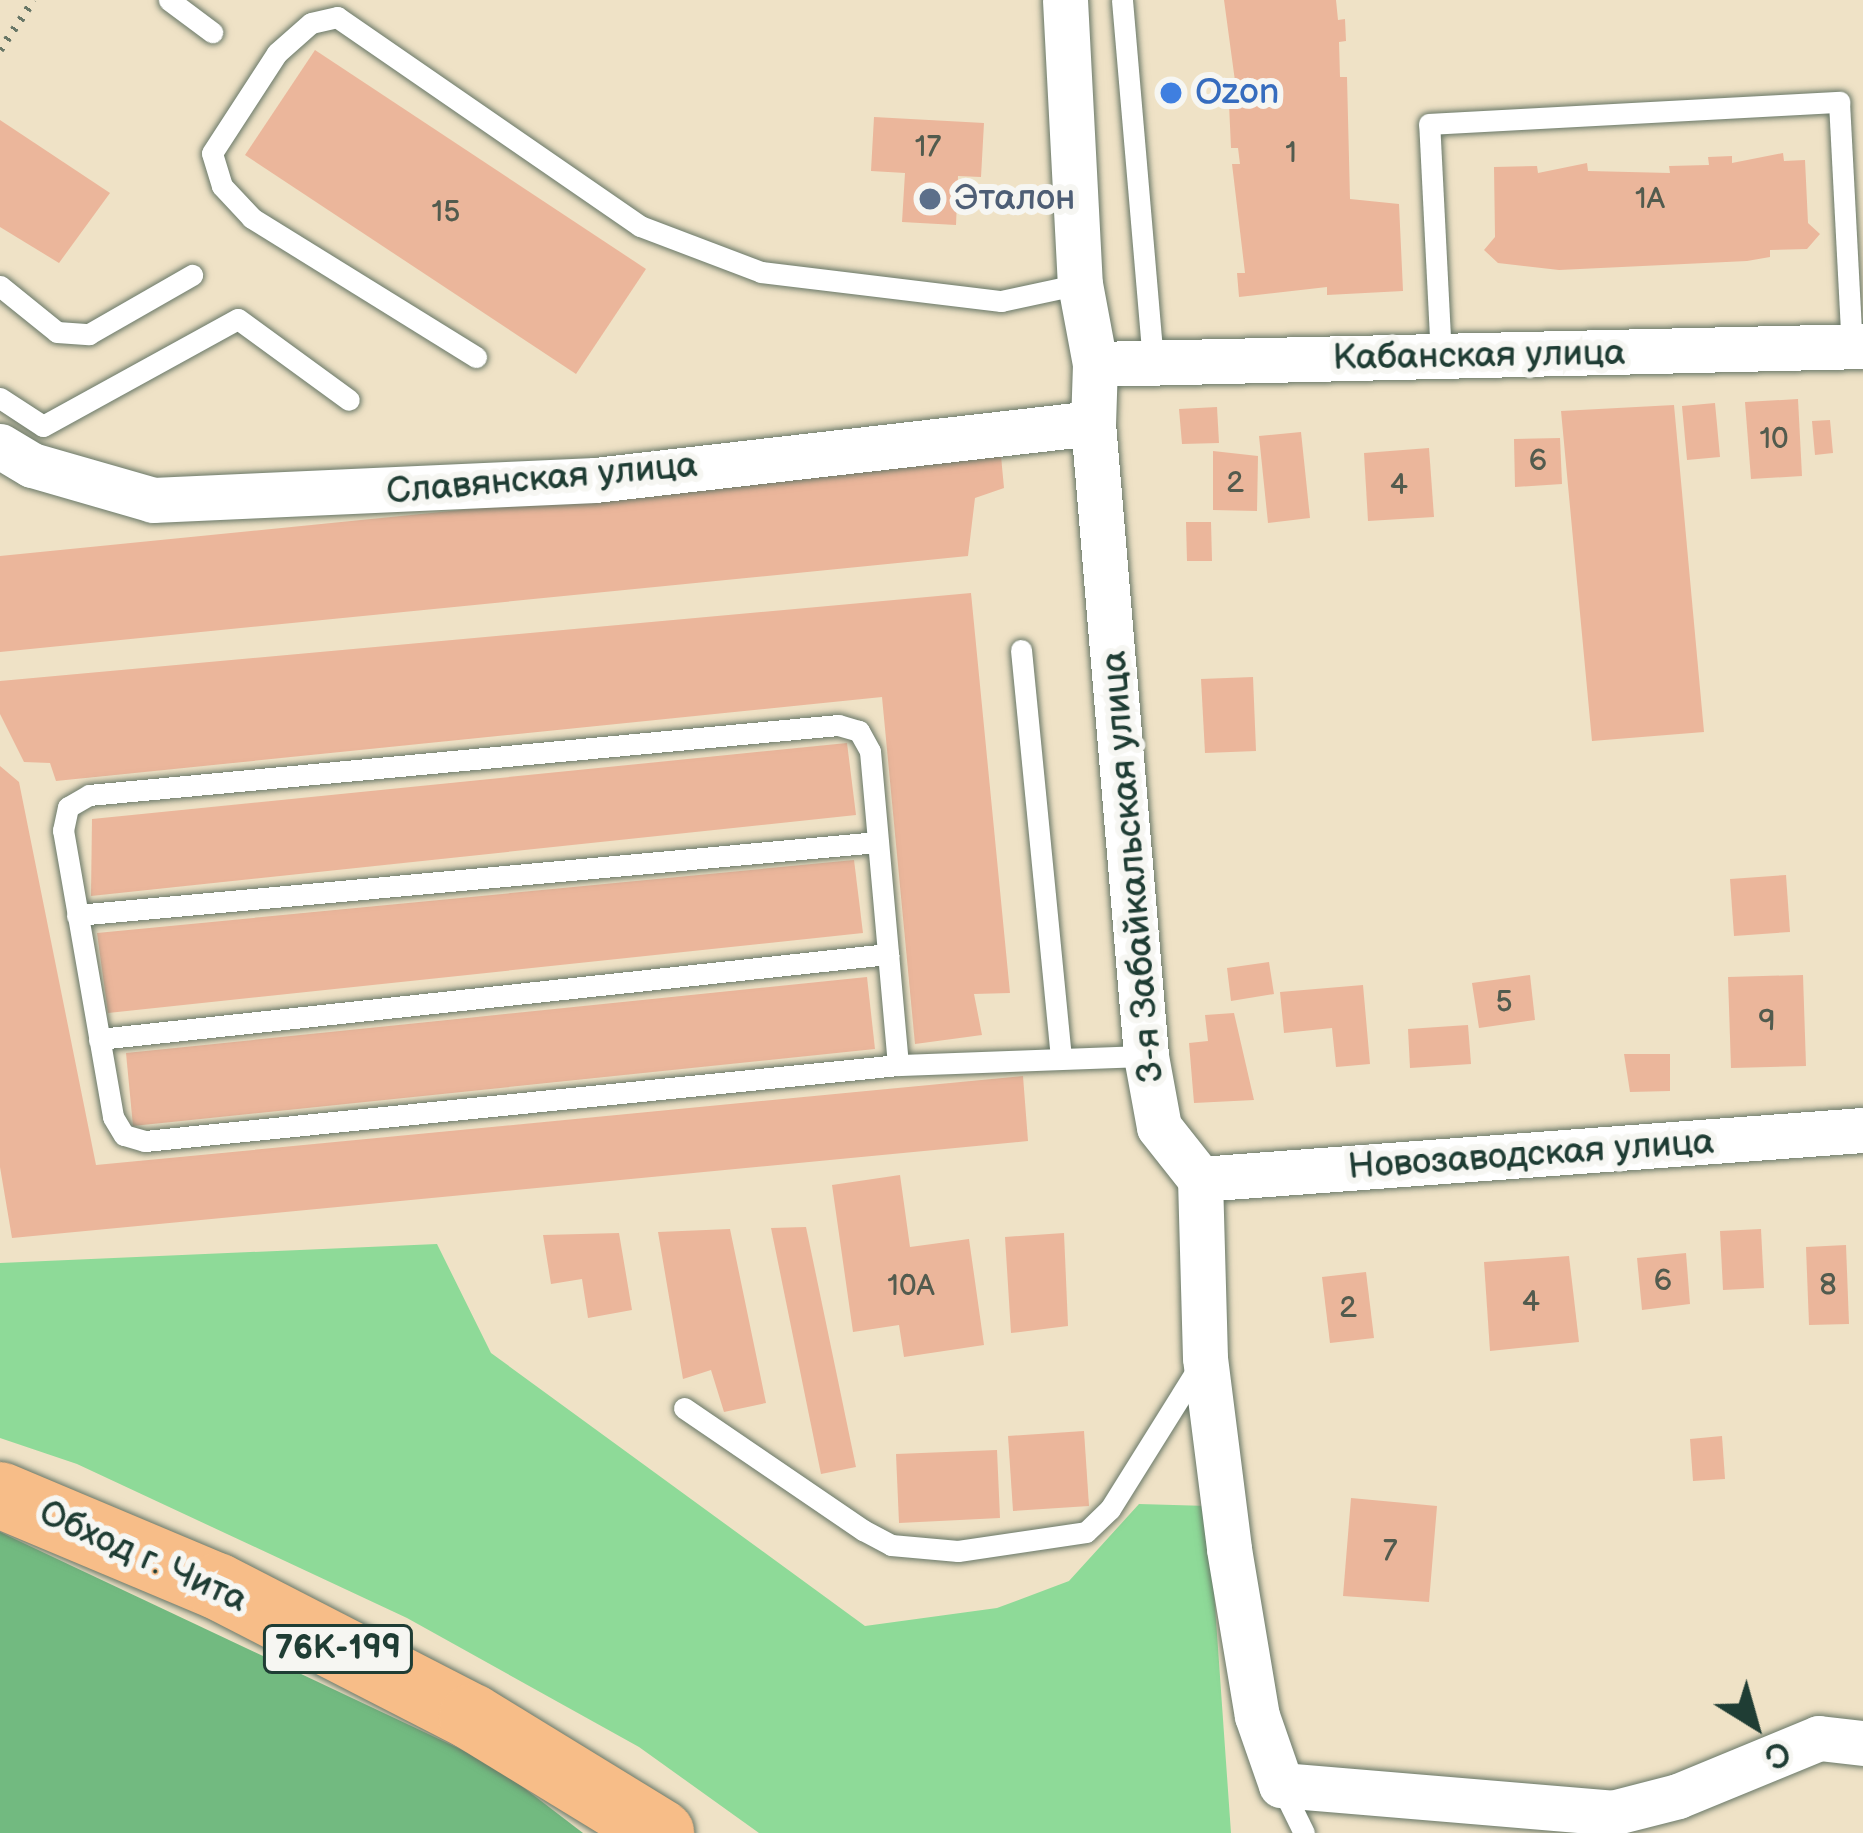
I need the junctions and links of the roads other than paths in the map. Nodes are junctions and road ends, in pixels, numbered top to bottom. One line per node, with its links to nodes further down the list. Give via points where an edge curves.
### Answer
1 (169, 0): 4 (lane)
2 (1065, 0): 6 (street, 3-я Забайкальская улица)
3 (1122, 0): 11 (lane)
4 (212, 32)
5 (192, 275): 7 (lane, via 89,334 57,332)
6 (1080, 284): 9 (lane, via 1001,301 761,272 640,226 338,17 311,23 278,53 212,153 221,186 252,218); 12 (street, 3-я Забайкальская улица)
7 (0, 286)
8 (1857, 346): 10 (street, Кабанская улица); 10 (lane, via 1839,102 1429,124)
9 (476, 357)
10 (1441, 357): 11 (street, Кабанская улица)
11 (1153, 363): 12 (street, Кабанская улица)
12 (1095, 364): 15 (street, 3-я Забайкальская улица)
13 (0, 398): 14 (lane, via 43,426 238,319)
14 (349, 400)
15 (1093, 422): 16 (street, Славянская улица, via 595,480 153,500 32,465); 22 (street, 3-я Забайкальская улица)
16 (0, 446)
17 (1021, 650): 23 (lane)
18 (878, 842): 19 (lane); 19 (lane, via 870,751 859,731 814,727 89,795 68,806 62,830); 20 (lane)
19 (77, 915): 21 (lane)
20 (888, 954): 21 (lane); 24 (lane)
21 (99, 1039): 24 (lane, via 113,1117 124,1135 145,1141)
22 (1147, 1056): 23 (lane); 26 (street, 3-я Забайкальская улица, via 1159,1127)
23 (1061, 1058): 24 (lane)
24 (898, 1065)
25 (1863, 1130): 26 (street, Новозаводская улица)
26 (1200, 1179): 27 (street)
27 (1204, 1358): 28 (lane, via 1110,1509 1086,1532 958,1551 891,1544 863,1530); 31 (street, via 1257,1716)
28 (685, 1408)
29 (0, 1495): 32 (highway, Обход г. Чита / 76К-199, via 259,1608 472,1717)
30 (1863, 1743): 31 (street, via 1819,1738 1678,1796 1612,1813)
31 (1281, 1785): 33 (lane)
32 (661, 1833)
33 (1304, 1833)

